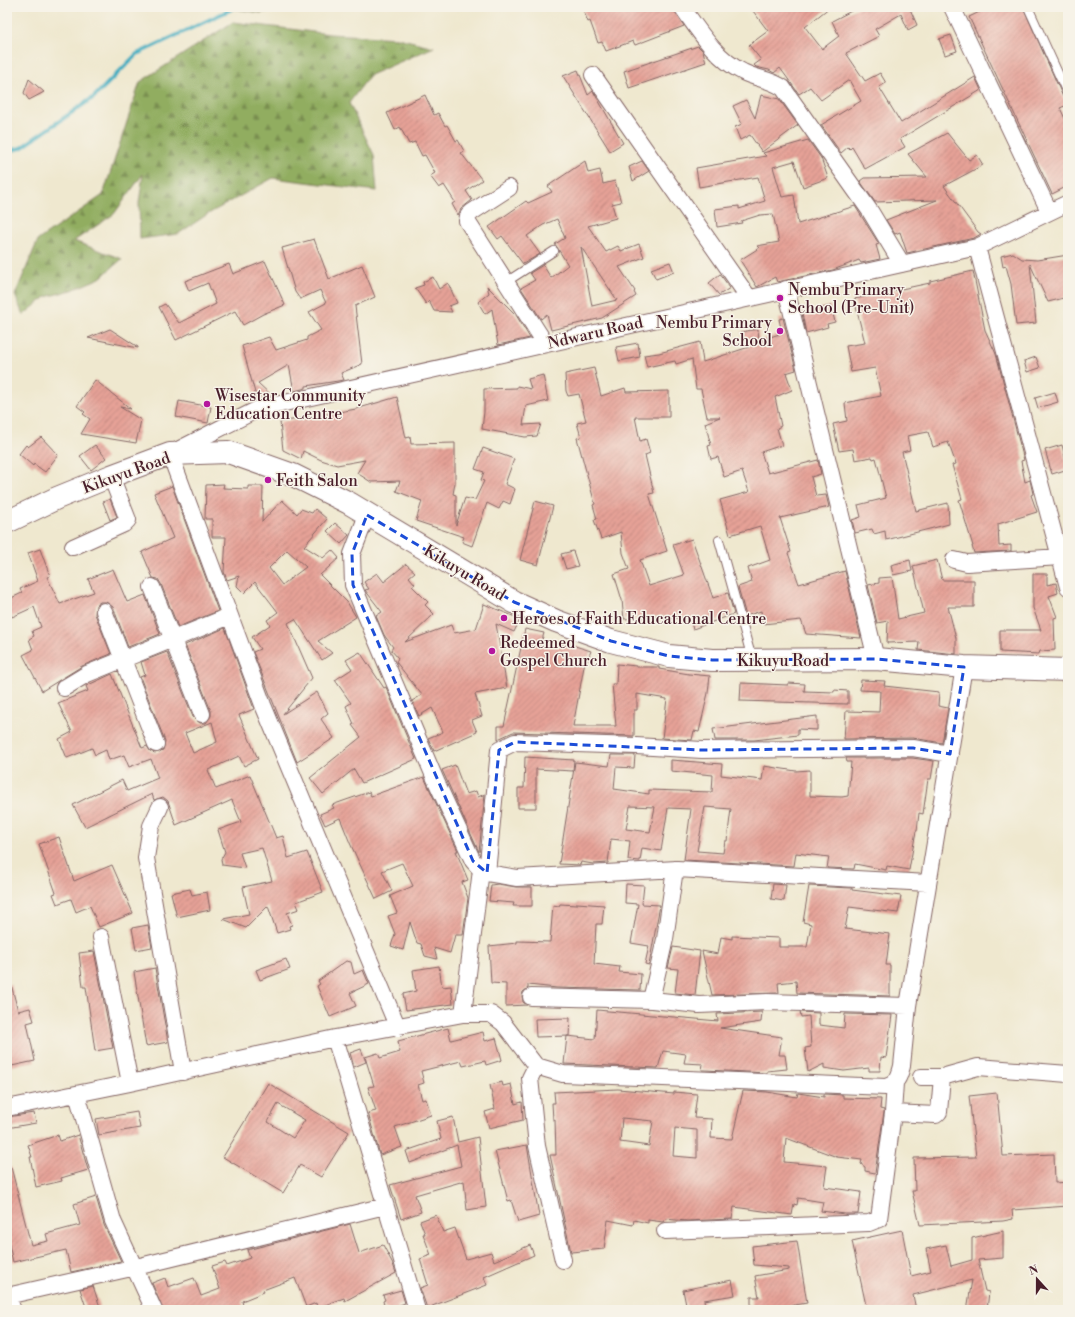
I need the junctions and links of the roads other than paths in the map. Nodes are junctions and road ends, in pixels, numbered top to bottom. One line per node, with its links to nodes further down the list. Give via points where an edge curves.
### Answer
1 (682, 7): 11 (street, via 724,60 742,72 776,83 783,88 870,212)
2 (952, 7): 8 (street)
3 (1028, 7): 5 (lane)
4 (593, 75): 14 (street)
5 (1068, 95)
6 (508, 188): 12 (street, via 472,212 467,221)
7 (1068, 203): 8 (street, Ndwaru Road)
8 (1049, 211): 9 (street, Ndwaru Road)
9 (977, 247): 11 (street, Ndwaru Road); 22 (street)
10 (554, 251): 12 (lane)
11 (902, 264): 13 (street, Ndwaru Road)
12 (506, 282): 15 (street)
13 (786, 289): 14 (street, Ndwaru Road); 30 (street)
14 (749, 298): 15 (street, Ndwaru Road)
15 (545, 343): 16 (street, Ndwaru Road, via 258,409)
16 (170, 454): 17 (main road, Kikuyu Road); 18 (main road, Kikuyu Road, via 228,452 293,475); 27 (street)
17 (111, 476): 19 (main road, Kikuyu Road); 21 (street, via 128,520)
18 (367, 515): 31 (main road, Kikuyu Road, via 514,602 611,642 669,656); 40 (street, via 352,554 353,585 436,781 473,861)
19 (7, 522)
20 (719, 540): 31 (lane)
21 (73, 547)
22 (1060, 557): 23 (street, via 967,563); 25 (street)
23 (954, 560)
24 (152, 587): 28 (street)
25 (1068, 587)
26 (104, 611): 29 (street)
27 (230, 616): 28 (street); 47 (street, via 263,705)
28 (172, 640): 29 (street); 35 (street)
29 (124, 659): 34 (street, via 87,674); 36 (street)
30 (876, 659): 31 (main road, Kikuyu Road); 32 (main road, Kikuyu Road)
31 (753, 660)
32 (964, 667): 33 (main road, Kikuyu Road); 37 (street)
33 (1068, 670)
34 (64, 688)
35 (202, 714)
36 (156, 744)
37 (950, 754): 40 (street, via 913,748 702,750 515,742 499,750); 41 (street)
38 (160, 807): 50 (street, via 151,826 146,858)
39 (675, 869): 40 (street, via 517,878); 41 (street); 44 (street, via 665,939)
40 (484, 872): 46 (street)
41 (928, 883): 45 (street)
42 (101, 937): 54 (street)
43 (531, 997): 44 (street)
44 (651, 1000): 45 (street, via 699,1005 767,1002)
45 (908, 1006): 55 (street, via 902,1066)
46 (463, 1014): 47 (street); 49 (street, via 490,1014 502,1023)
47 (398, 1028): 48 (street)
48 (335, 1038): 50 (street); 59 (street)
49 (536, 1066): 55 (street, via 563,1074 886,1087); 61 (street, via 530,1078 537,1146)
50 (183, 1072): 54 (street)
51 (1068, 1074): 52 (street, via 978,1067)
52 (942, 1076): 53 (street); 58 (street, via 939,1112 936,1115)
53 (921, 1077)
54 (130, 1083): 56 (street)
55 (895, 1083): 58 (street)
56 (77, 1094): 57 (street); 62 (street, via 113,1221)
57 (7, 1108)
58 (893, 1113): 60 (street, via 879,1219 869,1222)
59 (385, 1206): 62 (street); 66 (street)
60 (665, 1231)
61 (563, 1260)
62 (136, 1267): 63 (street); 65 (street)
63 (7, 1296): 64 (street)
64 (13, 1310)
65 (154, 1310)
66 (417, 1310)

